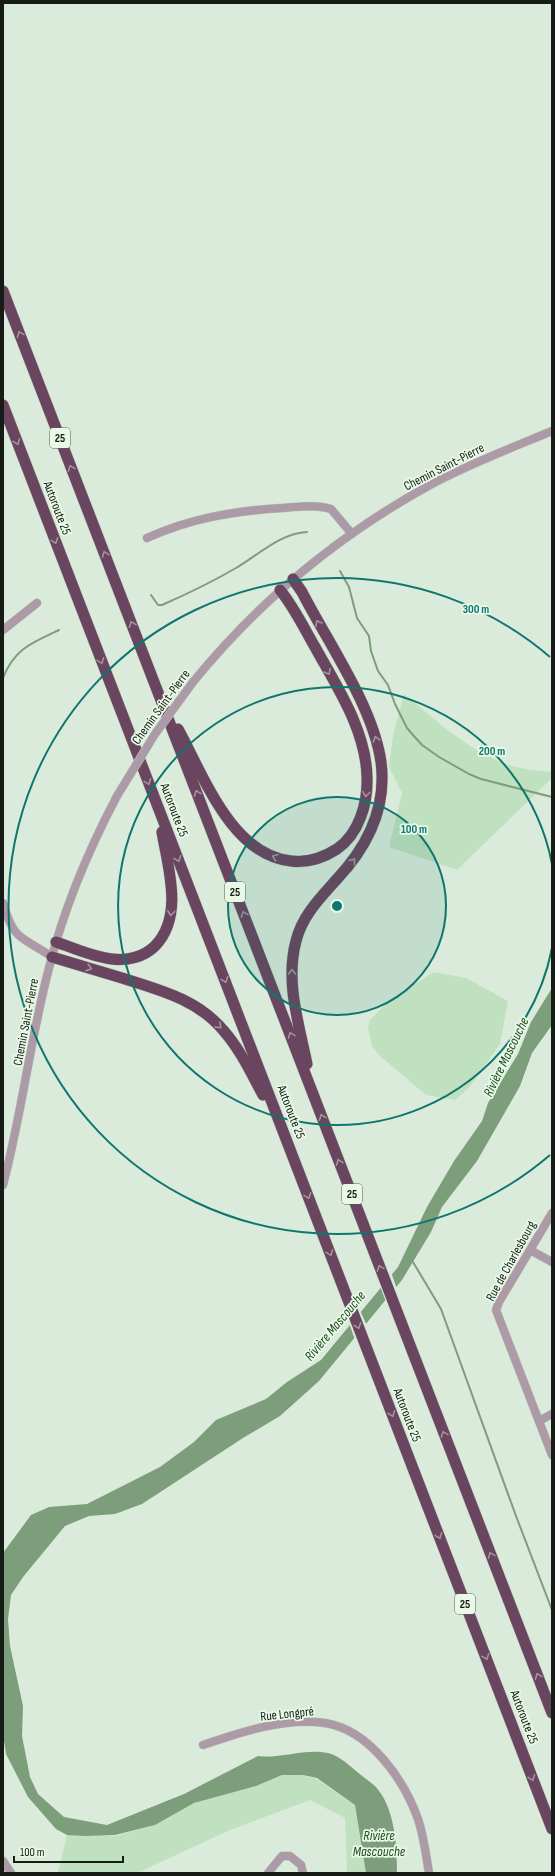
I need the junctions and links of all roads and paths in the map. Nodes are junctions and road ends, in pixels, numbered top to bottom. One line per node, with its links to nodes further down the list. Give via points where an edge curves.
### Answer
1 (3, 291): 10 (highway, Autoroute 25 / 25, one-way to 1)
2 (3, 406): 11 (highway, Autoroute 25 / 25, one-way to 11)
3 (552, 431): 4 (street, Chemin Saint-Pierre, via 434,483)
4 (352, 534): 5 (street, via 331,509 303,507 251,510 212,516 179,525); 6 (street, Chemin Saint-Pierre)
5 (147, 538)
6 (293, 579): 7 (street, Chemin Saint-Pierre); 16 (highway, one-way to 6, via 294,1000 294,948 311,909 352,862 370,835 380,804 382,775 377,743 364,706)
7 (280, 590): 10 (highway, one-way to 10, via 295,612 346,705 364,753 367,776 365,803 355,830 340,847 320,858 298,862 275,857 250,843 216,801); 13 (street, Chemin Saint-Pierre, bridge, via 193,682 158,730 117,796 84,866)
8 (36, 603): 9 (street)
9 (3, 630)
10 (156, 687): 16 (highway, Autoroute 25 / 25, one-way to 10)
11 (159, 809): 13 (highway, one-way to 13, via 172,894 171,917 162,938 146,953 124,959 102,957); 17 (highway, Autoroute 25 / 25, one-way to 17)
12 (3, 903): 14 (street, via 14,931)
13 (56, 942): 14 (street); 15 (street, Chemin Saint-Pierre)
14 (39, 948): 15 (street)
15 (52, 957): 17 (highway, one-way to 17, via 169,993 206,1014 223,1030 236,1048); 18 (street, Chemin Saint-Pierre)
16 (315, 1098): 25 (highway, Autoroute 25 / 25, one-way to 16)
17 (284, 1133): 27 (highway, Autoroute 25 / 25, one-way to 27)
18 (3, 1185)
19 (552, 1213): 20 (street, Rue de Charlesbourg)
20 (530, 1250): 21 (street); 23 (street, Rue de Charlesbourg, via 498,1302 496,1310)
21 (552, 1262)
22 (552, 1414): 23 (street)
23 (539, 1420): 24 (street, Rue de Charlesbourg)
24 (552, 1455)
25 (552, 1713)
26 (203, 1745): 32 (street, Rue Longpré, via 248,1731 293,1723 325,1723 347,1730 376,1752 406,1793 420,1827)
27 (552, 1829)
28 (3, 1861): 29 (street)
29 (11, 1873)
30 (268, 1873): 31 (street, via 282,1856 290,1856 301,1864)
31 (303, 1873)
32 (429, 1873)

